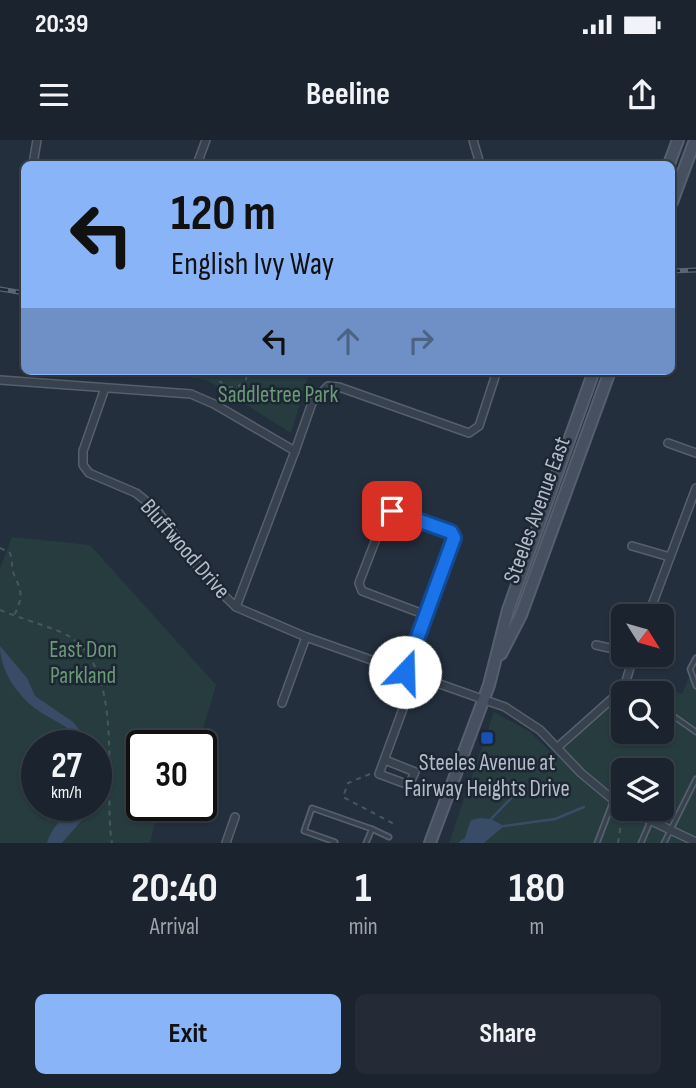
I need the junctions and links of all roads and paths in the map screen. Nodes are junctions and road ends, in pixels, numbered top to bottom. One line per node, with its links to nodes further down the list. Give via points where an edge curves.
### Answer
1 (37, 140): 6 (street)
2 (206, 140): 7 (street)
3 (473, 140): 8 (street)
4 (678, 140): 9 (main road)
5 (695, 140): 10 (main road)
6 (34, 161)
7 (198, 161)
8 (479, 161)
9 (670, 161)
10 (675, 194)
11 (219, 375): 18 (path)
12 (250, 375): 16 (path)
13 (593, 375): 37 (main road, Steeles Avenue East, via 508,610)
14 (609, 375): 37 (main road, Steeles Avenue East, via 521,615)
15 (495, 377): 22 (street, via 479,426 469,433 328,386 312,403)
16 (247, 378): 18 (path, via 239,386)
17 (0, 380): 19 (street)
18 (226, 387): 20 (path)
19 (104, 388): 22 (street, via 191,394); 29 (street, Bluffwood Drive, via 83,451 83,465 156,509 208,580)
20 (221, 394)
21 (668, 443): 23 (street)
22 (295, 451): 29 (street)
23 (696, 453)
24 (696, 488): 27 (street)
25 (632, 545): 27 (street)
26 (0, 548): 32 (path, via 10,553 14,577 21,584 21,603)
27 (670, 557): 28 (street)
28 (652, 604)
29 (236, 607): 33 (street, Bluffwood Drive)
30 (0, 611): 32 (path)
31 (426, 615): 31 (street, via 454,538 451,532 392,511 386,513 359,583 362,592); 39 (street)
32 (14, 616): 63 (path, via 61,633 81,647 95,670 108,718)
33 (306, 636): 39 (street, Bluffwood Drive); 43 (street)
34 (596, 645): 35 (street)
35 (611, 648)
36 (696, 658): 41 (lane, via 690,669)
37 (497, 660): 42 (main road, Steeles Avenue East)
38 (630, 667): 46 (street, via 624,688)
39 (405, 672): 40 (street, Bluffwood Drive)
40 (415, 676): 42 (street, Bluffwood Drive); 47 (street)
41 (696, 686)
42 (483, 700): 46 (street, Bluffwood Drive, via 524,717); 66 (main road, Steeles Avenue East)
43 (282, 704)
44 (674, 716): 45 (lane)
45 (696, 732)
46 (559, 746): 52 (street, Bluffwood Drive)
47 (385, 760): 47 (street, via 379,774 409,785 415,772)
48 (416, 764): 49 (path)
49 (437, 771)
50 (377, 772): 57 (path, via 348,783 343,797)
51 (696, 779): 59 (lane)
52 (611, 799)
53 (611, 806): 67 (lane)
54 (235, 817): 64 (street)
55 (622, 821): 68 (path)
56 (650, 822): 59 (street, Bluffwood Drive); 69 (lane)
57 (396, 825)
58 (372, 829): 60 (lane); 61 (lane, via 312,808 304,831); 65 (lane)
59 (669, 830): 62 (street, Bluffwood Drive); 70 (lane)
60 (389, 837)
61 (335, 842)
62 (696, 842)
63 (112, 843)
64 (226, 843)
65 (366, 843)
66 (430, 843)
67 (597, 843)
68 (618, 843)
69 (641, 843)
70 (664, 843)

